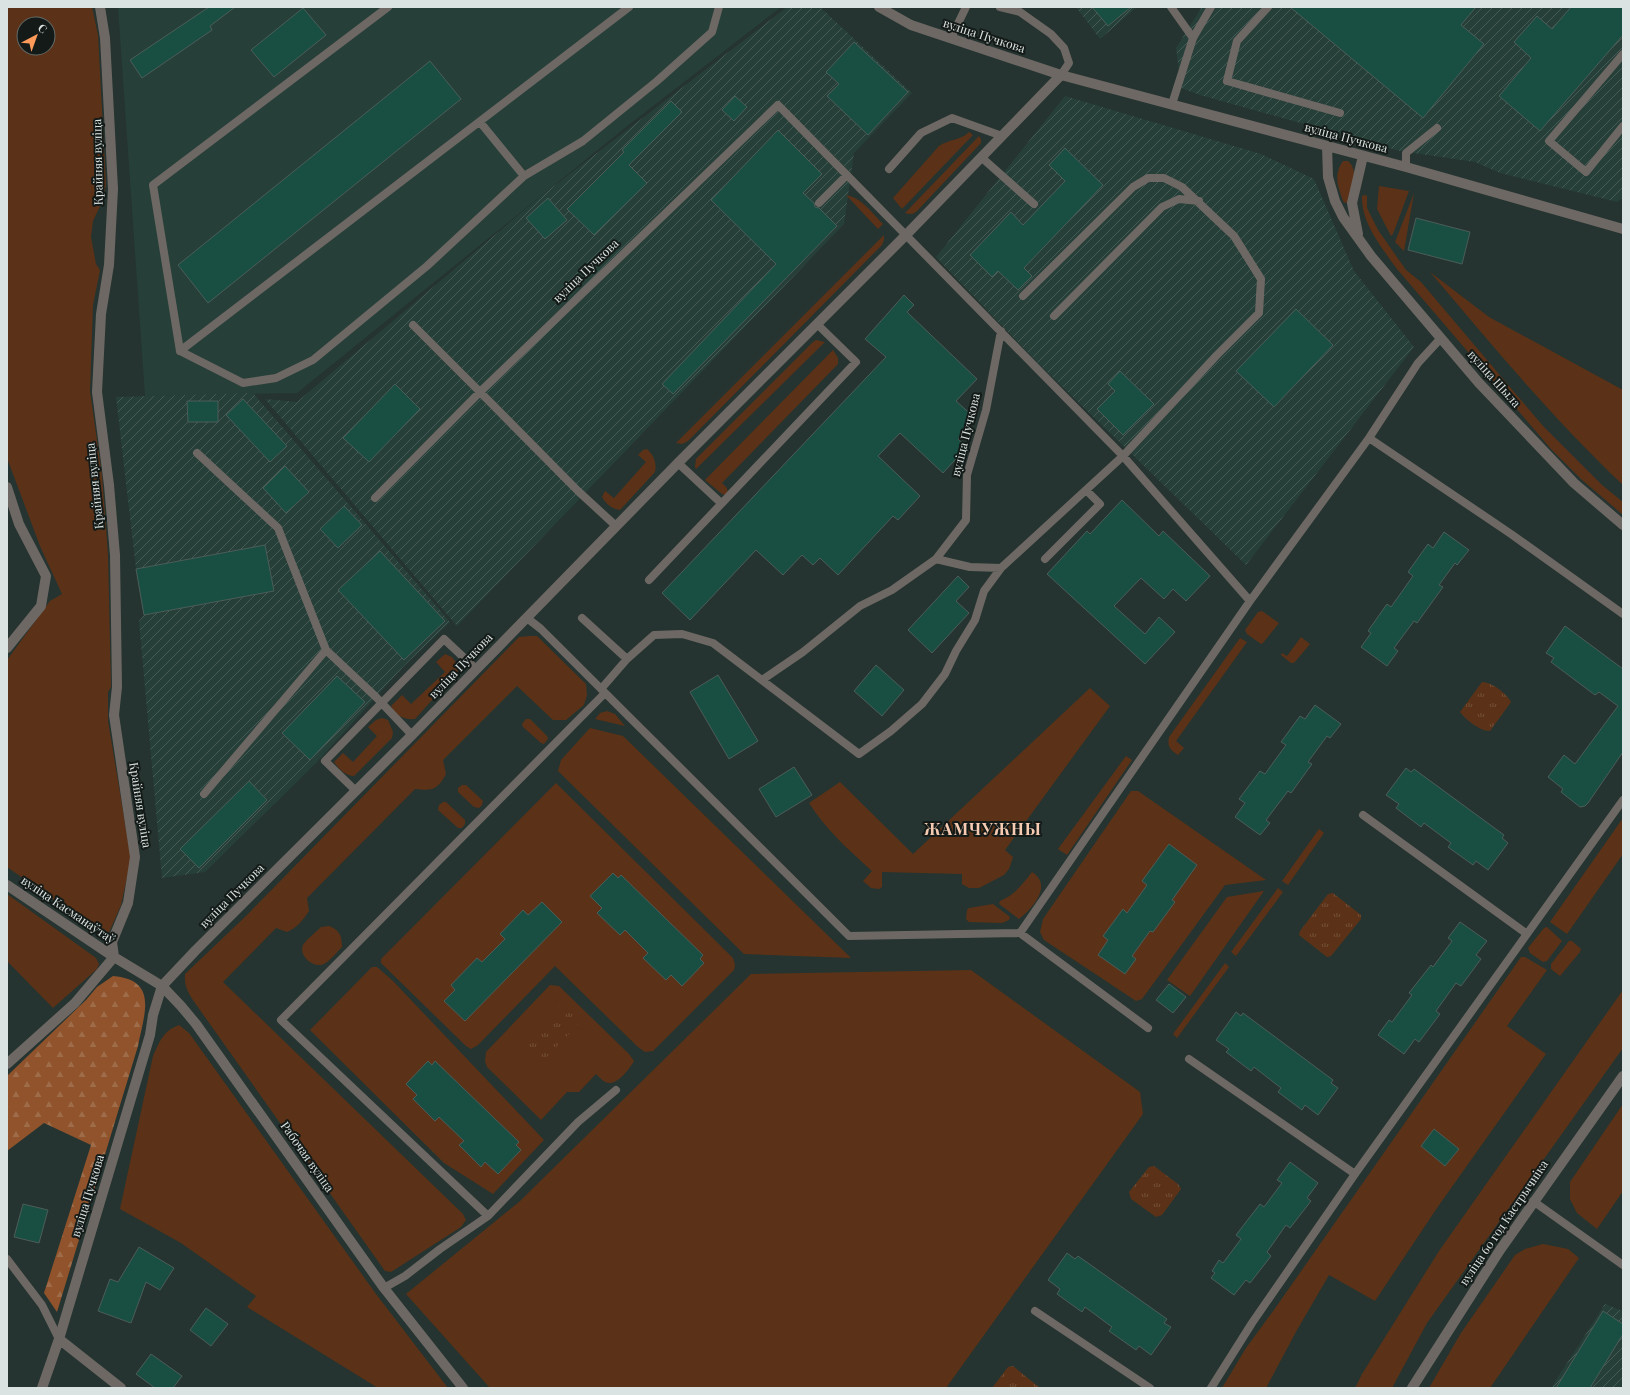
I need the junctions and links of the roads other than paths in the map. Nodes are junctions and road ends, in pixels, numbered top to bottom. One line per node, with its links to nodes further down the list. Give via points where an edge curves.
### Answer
1 (100, 7): 75 (street, Крайняя вуліца, via 105,45 113,189 109,264 101,314 97,392 109,485 114,555 117,687 114,715 135,857 128,903 112,942)
2 (388, 7): 40 (lane, via 153,185)
3 (629, 7): 17 (lane)
4 (719, 7): 27 (lane, via 712,32 657,81 583,141)
5 (879, 7): 11 (street, вуліца Пучкова, via 911,25)
6 (966, 7): 11 (lane)
7 (1000, 7): 14 (lane, via 1020,12 1051,34 1064,48 1069,62)
8 (1171, 7): 12 (lane)
9 (1212, 7): 12 (lane)
10 (1268, 7): 16 (lane, via 1237,41 1227,81)
11 (951, 38): 14 (street, вуліца Пучкова)
12 (1193, 38): 15 (lane)
13 (1623, 54): 18 (lane, via 1549,141 1586,172)
14 (1061, 75): 15 (street, вуліца Пучкова); 20 (street, вуліца Пучкова)
15 (1172, 104): 21 (street, вуліца Пучкова)
16 (1340, 113)
17 (480, 122): 27 (lane); 40 (lane)
18 (1623, 126)
19 (1437, 128): 24 (lane, via 1406,153)
20 (1002, 136): 23 (street, вуліца Пучкова); 25 (lane, via 952,118 921,133)
21 (1327, 146): 22 (street, вуліца Пучкова); 33 (street, вуліца Шыла, via 1329,185 1343,218)
22 (1363, 156): 24 (street, вуліца Пучкова); 33 (street, вуліца Шыла, via 1352,203)
23 (981, 157): 30 (lane); 32 (street, вуліца Пучкова)
24 (1406, 167): 31 (street, вуліца Пучкова)
25 (889, 169)
26 (847, 175): 29 (lane); 32 (lane, вуліца Пучкова); 41 (lane, вуліца Пучкова, via 778,105)
27 (524, 176): 40 (lane, via 428,266 313,360 276,378 243,383)
28 (1199, 202): 34 (lane, via 1182,187 1164,178 1148,178 1133,187); 35 (lane, via 1179,199 1162,207); 44 (lane, via 1234,236 1261,279 1259,313)
29 (819, 203)
30 (1034, 204)
31 (1623, 229)
32 (906, 235): 36 (street, вуліца Пучкова); 38 (lane, вуліца Пучкова)
33 (1359, 238): 39 (street, вуліца Шыла, via 1371,256)
34 (1023, 296)
35 (1054, 316)
36 (817, 324): 45 (street, вуліца Пучкова); 49 (lane, via 856,362)
37 (413, 325): 41 (lane)
38 (1001, 332): 44 (lane, вуліца Пучкова); 52 (lane, вуліца Пучкова, via 986,410 967,475 966,520)
39 (1441, 338): 42 (lane, via 1418,363); 50 (street, вуліца Шыла, via 1479,383 1574,483)
40 (180, 351)
41 (480, 392): 48 (lane); 51 (lane)
42 (1369, 438): 56 (lane); 57 (lane)
43 (197, 453): 61 (lane, via 278,528)
44 (1123, 456): 47 (lane); 56 (lane, вуліца Пучкова)
45 (678, 463): 49 (lane); 51 (street, вуліца Пучкова)
46 (7, 487): 60 (street, via 19,524 46,576 41,606)
47 (1086, 490): 53 (lane, via 1100,504); 54 (lane)
48 (375, 498)
49 (721, 503): 55 (lane)
50 (1623, 525)
51 (616, 526): 58 (street, вуліца Пучкова)
52 (936, 559): 54 (lane, via 970,567); 64 (lane, вуліца Пучкова, via 892,590 860,606 803,652)
53 (1045, 559)
54 (1001, 568): 64 (lane, via 984,591 975,620 945,674 922,704 859,754)
55 (649, 580)
56 (1250, 601): 73 (lane)
57 (1623, 614)
58 (527, 618): 63 (street, вуліца Пучкова); 65 (lane)
59 (582, 618): 62 (lane)
60 (7, 648)
61 (326, 650): 66 (lane); 69 (lane)
62 (627, 659): 64 (lane, via 654,635 682,634 713,643); 65 (lane)
63 (476, 669): 66 (lane, via 444,639); 67 (street, вуліца Пучкова)
64 (762, 680)
65 (603, 691): 73 (lane, via 849,936); 84 (lane, via 281,1020)
66 (382, 703): 67 (lane); 68 (lane, via 325,761)
67 (412, 735): 68 (street, вуліца Пучкова)
68 (356, 791): 76 (street, вуліца Пучкова)
69 (204, 794)
70 (1623, 800): 74 (lane)
71 (1363, 815): 74 (lane)
72 (7, 885): 75 (street, вуліца Касманаўтаў)
73 (1020, 933): 77 (lane)
74 (1527, 934): 82 (lane)
75 (114, 957): 76 (street, Рабочая вуліца); 79 (street, via 75,1003)
76 (162, 986): 87 (street, Рабочая вуліца, via 196,1024); 89 (street, вуліца Пучкова, via 150,1035)
77 (1148, 1028)
78 (1189, 1059): 82 (lane)
79 (7, 1064)
80 (1623, 1076): 83 (street, вуліца 60 год Кастрычніка)
81 (616, 1090): 84 (lane, via 578,1122)
82 (1355, 1174): 94 (lane, via 1252,1323)
83 (1533, 1201): 86 (lane); 95 (street, вуліца 60 год Кастрычніка)
84 (488, 1216): 87 (lane)
85 (7, 1259): 89 (lane, via 42,1305)
86 (1623, 1265)
87 (384, 1288): 92 (street, Рабочая вуліца)
88 (1035, 1311): 93 (lane)
89 (59, 1338): 90 (street, вуліца Пучкова); 91 (street)
90 (42, 1388)
91 (121, 1388)
92 (463, 1388)
93 (1150, 1388)
94 (1211, 1388)
95 (1412, 1388)

